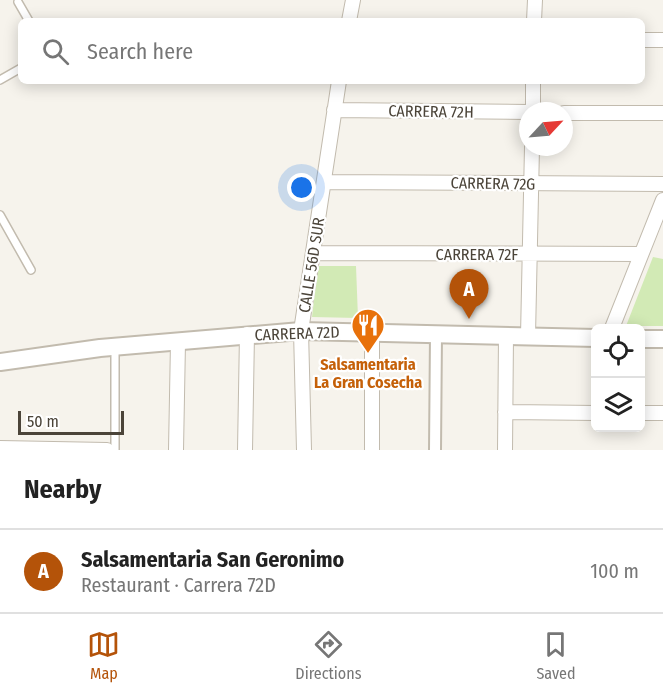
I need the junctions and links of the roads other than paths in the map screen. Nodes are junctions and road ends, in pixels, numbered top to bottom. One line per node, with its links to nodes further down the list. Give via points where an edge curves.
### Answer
1 (353, 0): 5 (street)
2 (535, 0): 6 (street)
3 (18, 2): 4 (lane)
4 (26, 18)
5 (350, 18)
6 (534, 18)
7 (645, 40): 8 (street)
8 (663, 40)
9 (18, 70): 10 (lane)
10 (0, 80)
11 (338, 84): 14 (street, CALLE 56D SUR)
12 (533, 84): 13 (street)
13 (533, 102)
14 (334, 110): 15 (street, CARRERA 72H); 19 (street, CALLE 56D SUR)
15 (519, 112)
16 (573, 113): 17 (street)
17 (663, 113)
18 (532, 156): 20 (street)
19 (324, 182): 20 (street, CARRERA 72G); 24 (street, CALLE 56D SUR)
20 (532, 184): 21 (street, CARRERA 72G); 25 (street)
21 (663, 184)
22 (663, 200): 26 (street)
23 (0, 215): 27 (lane)
24 (313, 254): 25 (street, CARRERA 72F); 29 (street, CALLE 56D SUR)
25 (531, 254): 26 (street, CARRERA 72F); 34 (street)
26 (641, 254): 28 (street)
27 (31, 270)
28 (614, 324)
29 (301, 331): 30 (street, CARRERA 72D); 31 (street, CARRERA 72D); 50 (street, CALLE 56D SUR)
30 (372, 332): 32 (street, CARRERA 72D); 51 (street)
31 (247, 334): 38 (street, CARRERA 72D); 49 (street)
32 (436, 334): 33 (street, CARRERA 72D); 52 (street)
33 (506, 336): 34 (street, CARRERA 72D); 41 (street)
34 (528, 336): 35 (street, CARRERA 72D)
35 (591, 338)
36 (645, 339): 37 (street)
37 (663, 339)
38 (178, 342): 39 (street, CARRERA 72D); 48 (street)
39 (115, 347): 40 (street, CARRERA 72D); 47 (lane)
40 (0, 362)
41 (506, 412): 42 (street); 53 (street)
42 (591, 412)
43 (645, 412): 44 (street)
44 (663, 412)
45 (0, 448): 46 (street)
46 (107, 450)
47 (115, 450)
48 (176, 450)
49 (245, 450)
50 (304, 450)
51 (372, 450)
52 (435, 450)
53 (505, 450)

